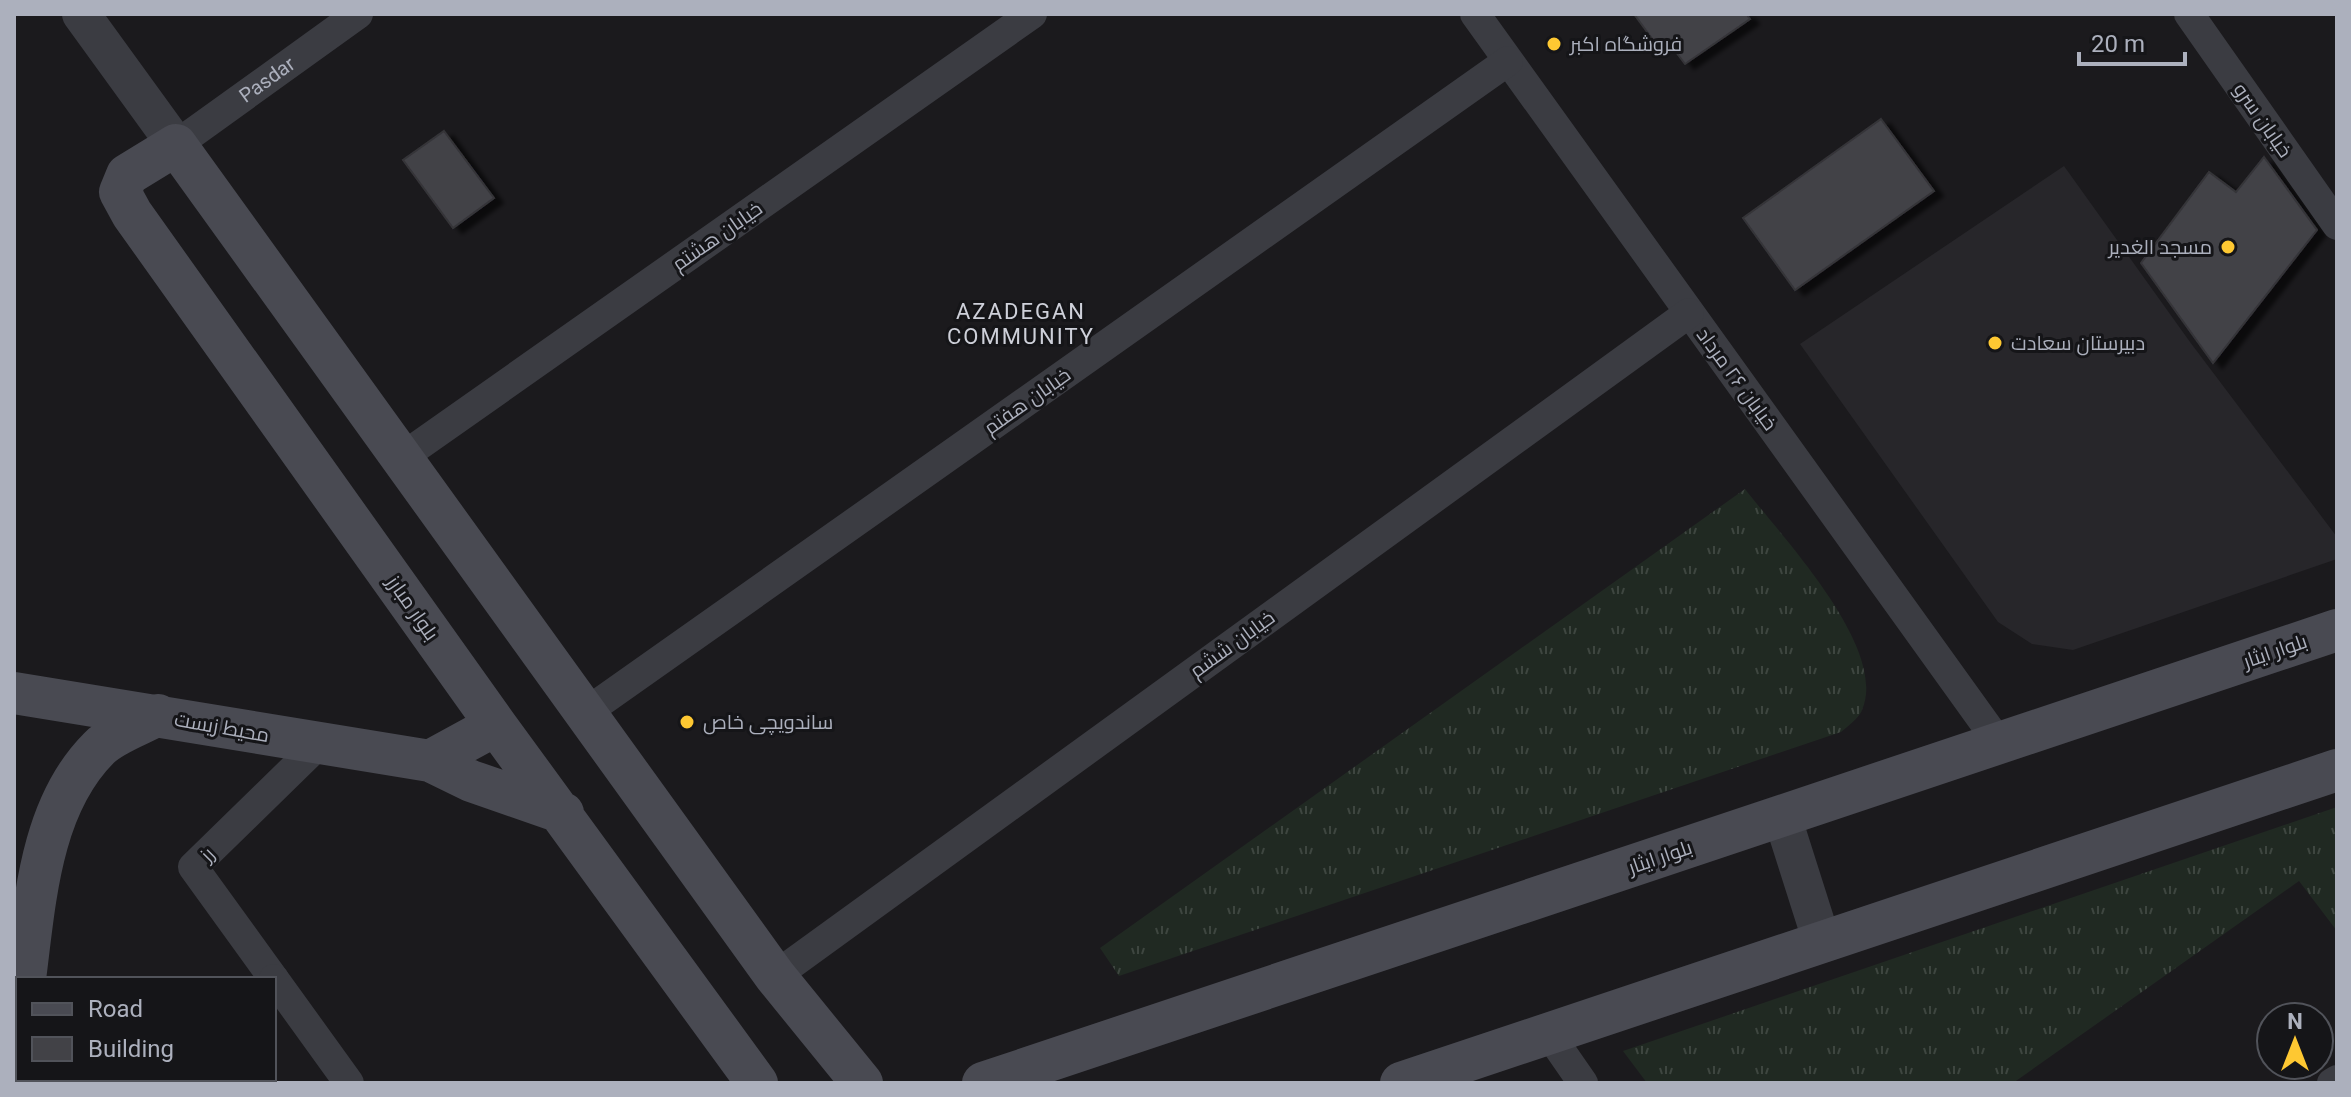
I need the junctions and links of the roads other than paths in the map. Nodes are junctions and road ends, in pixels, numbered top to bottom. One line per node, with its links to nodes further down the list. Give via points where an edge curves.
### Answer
1 (81, 14): 7 (street)
2 (358, 14): 7 (street, Pasdar)
3 (1032, 14): 10 (street, خیابان هشتم)
4 (1475, 14): 6 (street, خیابان ۲۶ مرداد)
5 (2189, 14): 8 (street, خیابان سرو)
6 (1508, 61): 9 (street, خیابان ۲۶ مرداد); 13 (street, خیابان هفتم)
7 (176, 145): 10 (main road); 15 (main road, بلوار مبارز, via 127,175 119,188 124,199)
8 (2337, 225)
9 (1689, 313): 16 (street, خیابان ۲۶ مرداد); 24 (street, خیابان ششم)
10 (401, 458): 13 (main road)
11 (2337, 630): 16 (main road, بلوار ایثار)
12 (14, 693): 14 (main road, محیط زیست)
13 (585, 713): 24 (main road)
14 (158, 715): 17 (main road, محیط زیست); 22 (main road, via 100,746 74,780)
15 (496, 725): 18 (main road); 20 (main road, بلوار مبارز)
16 (1999, 743): 21 (main road, بلوار ایثار)
17 (319, 744): 18 (main road, محیط زیست); 26 (street, رز, via 193,867)
18 (430, 761): 20 (main road, محیط زیست)
19 (2337, 770): 23 (main road)
20 (563, 813): 30 (main road, بلوار مبارز)
21 (1782, 816): 23 (street); 32 (main road, بلوار ایثار)
22 (26, 873): 25 (main road)
23 (1822, 942): 28 (main road)
24 (775, 976): 31 (main road)
25 (25, 977)
26 (273, 977)
27 (276, 982): 29 (street, رز)
28 (1549, 1034): 33 (main road); 34 (street)
29 (349, 1083)
30 (757, 1083)
31 (862, 1083)
32 (983, 1083)
33 (1401, 1083)
34 (1583, 1083)

